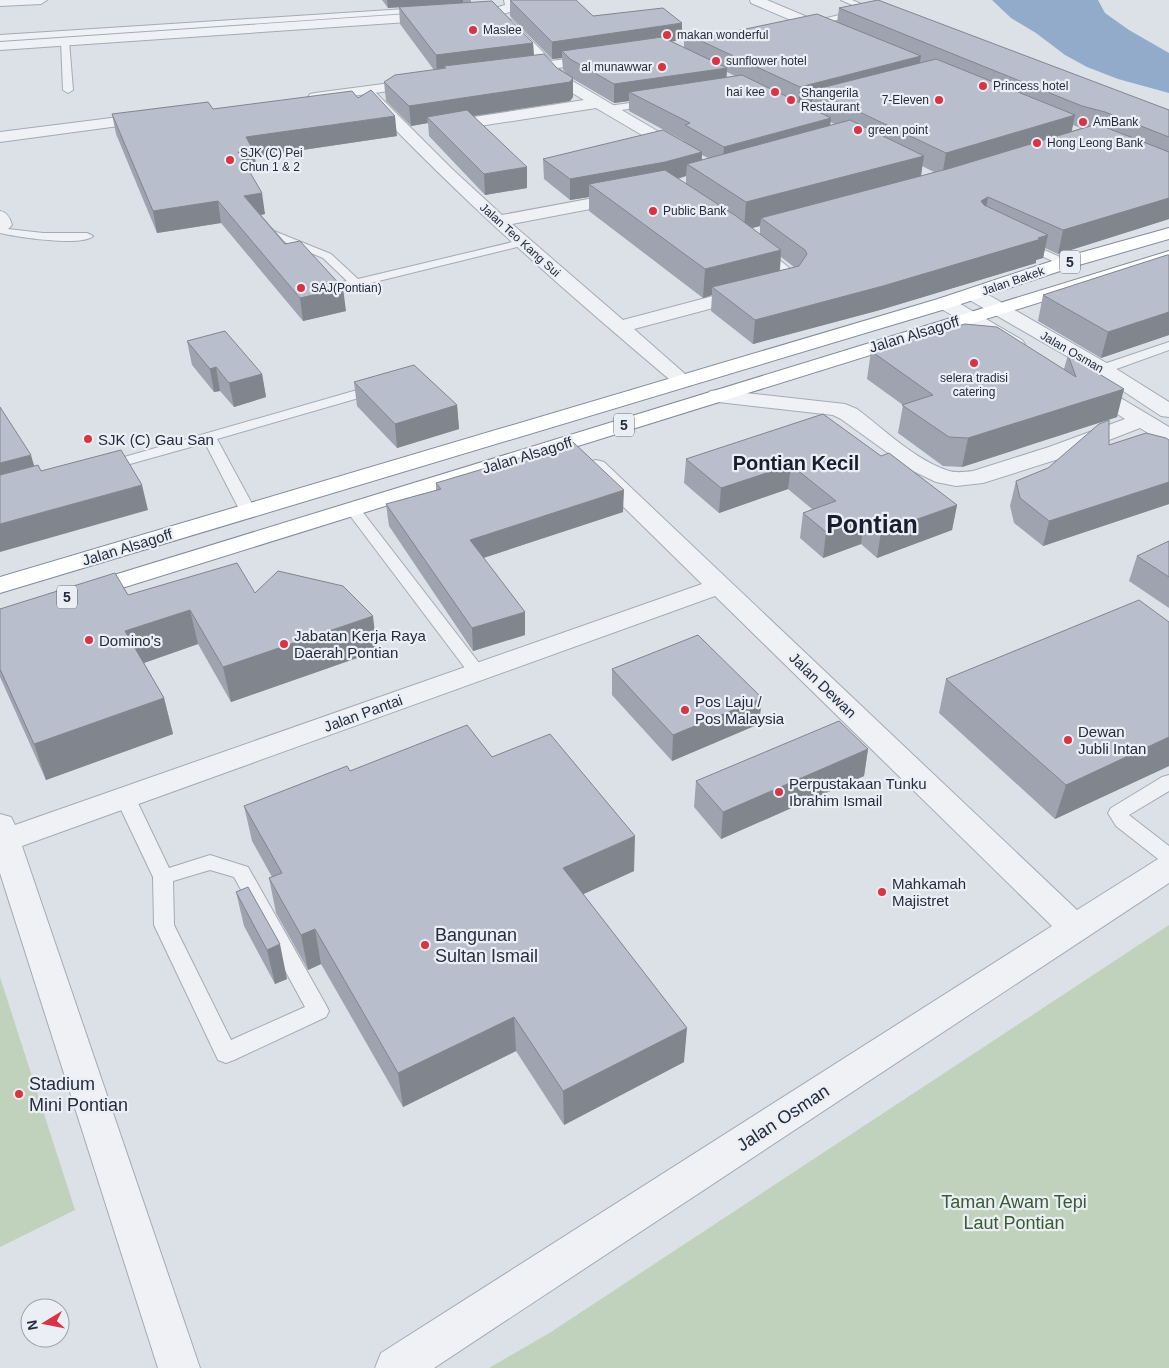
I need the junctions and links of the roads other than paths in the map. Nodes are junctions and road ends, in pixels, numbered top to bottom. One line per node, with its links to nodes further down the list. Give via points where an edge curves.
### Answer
1 (41, 0): 5 (street)
2 (510, 0): 7 (street, via 512,7)
3 (756, 0): 10 (street)
4 (845, 0): 6 (lane)
5 (0, 2)
6 (870, 10): 8 (lane); 10 (lane)
7 (496, 12): 9 (street); 17 (street)
8 (889, 17)
9 (290, 22): 12 (lane); 14 (street)
10 (810, 23): 11 (street); 13 (street)
11 (782, 28)
12 (0, 38)
13 (845, 38)
14 (65, 41): 15 (street); 20 (lane)
15 (0, 46)
16 (613, 57): 17 (street)
17 (548, 65): 18 (street); 24 (street, via 564,82)
18 (500, 72)
19 (432, 81): 21 (street)
20 (68, 90)
21 (365, 90): 22 (street); 26 (street, Jalan Teo Kang Sui)
22 (297, 99)
23 (662, 101): 24 (lane)
24 (602, 106): 26 (street); 28 (street)
25 (170, 115): 27 (street)
26 (405, 133): 31 (street, Jalan Teo Kang Sui)
27 (0, 137)
28 (694, 159)
29 (639, 194): 31 (street)
30 (0, 214): 32 (lane, via 6,225)
31 (498, 221): 38 (street, Jalan Teo Kang Sui)
32 (0, 230): 36 (lane, via 42,237)
33 (270, 232): 41 (lane, via 327,256)
34 (759, 233): 47 (street, via 741,238 793,281)
35 (1169, 233): 40 (highway, Jalan Bakek / 5)
36 (87, 236)
37 (1010, 237): 40 (lane)
38 (521, 243): 41 (lane); 47 (street, Jalan Teo Kang Sui)
39 (1165, 261): 45 (highway, Jalan Bakek / 5)
40 (1065, 264): 43 (highway, Jalan Bakek / 5)
41 (356, 283): 42 (lane)
42 (342, 286)
43 (973, 294): 44 (highway, Jalan Alsagoff / 5); 45 (street, Jalan Osman)
44 (945, 303): 46 (street, Jalan Osman); 52 (highway, Jalan Alsagoff / 5)
45 (997, 309): 46 (highway, Jalan Alsagoff / 5); 50 (street, Jalan Osman)
46 (969, 317): 49 (street, Jalan Osman); 54 (highway, Jalan Alsagoff / 5)
47 (619, 327): 52 (street, Jalan Teo Kang Sui)
48 (1169, 346): 50 (lane)
49 (1034, 355)
50 (1102, 370): 55 (street, Jalan Osman)
51 (1068, 375): 56 (street, Jalan Osman)
52 (683, 381): 62 (highway, Jalan Alsagoff / 5)
53 (372, 390): 58 (lane)
54 (718, 396): 56 (street, via 849,414 928,470 962,479 975,478 1057,452); 59 (highway, Jalan Alsagoff / 5)
55 (1169, 411)
56 (1144, 419): 57 (street, Jalan Osman)
57 (1169, 436)
58 (209, 437): 60 (lane); 62 (lane)
59 (570, 442): 61 (highway, Jalan Alsagoff / 5); 64 (street, Jalan Dewan)
60 (95, 470)
61 (353, 509): 65 (highway, Jalan Alsagoff / 5); 66 (lane)
62 (248, 511): 63 (highway, Jalan Alsagoff / 5)
63 (0, 585)
64 (720, 586): 66 (street, Jalan Pantai); 73 (street, Jalan Dewan)
65 (58, 600)
66 (477, 672): 68 (street, Jalan Pantai)
67 (1169, 782): 70 (lane, via 1118,813 1123,821)
68 (125, 798): 69 (street, Jalan Pantai); 72 (lane)
69 (3, 833): 74 (street)
70 (1169, 857)
71 (1169, 867): 73 (street, Jalan Osman)
72 (163, 877): 72 (lane, via 210,862 242,872 318,1011 226,1053 164,925)
73 (1075, 929): 75 (street, Jalan Osman)
74 (179, 1368)
75 (396, 1368)

